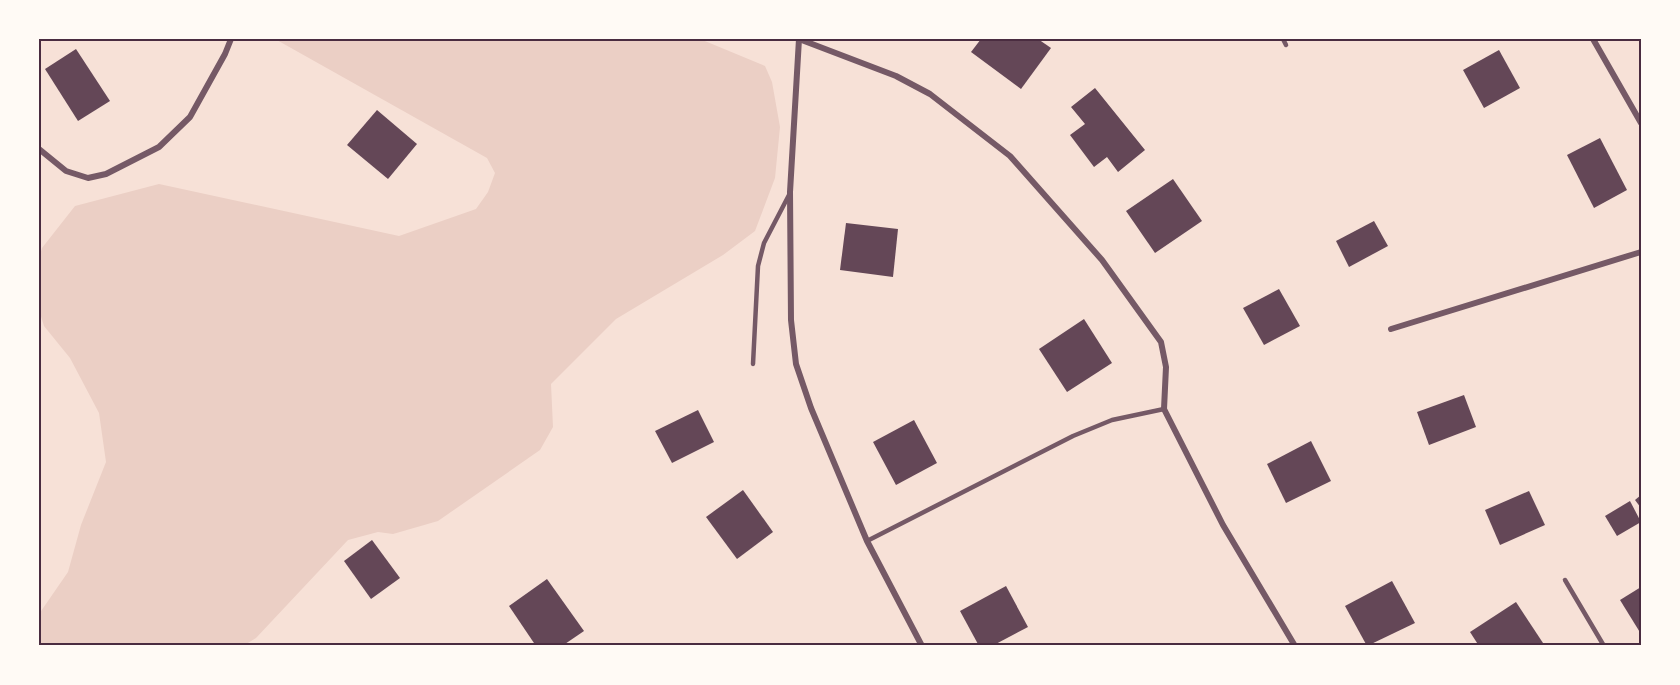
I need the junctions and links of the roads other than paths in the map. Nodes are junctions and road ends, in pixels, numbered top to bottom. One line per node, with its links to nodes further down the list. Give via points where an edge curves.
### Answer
1 (231, 39): 7 (street, via 190,117 159,147 106,174 88,178 66,171)
2 (799, 39): 8 (street); 12 (street, via 896,76 930,94 1010,156 1102,260 1161,342 1166,367)
3 (1283, 39): 5 (lane)
4 (1593, 39): 6 (street)
5 (1286, 45)
6 (1641, 123)
7 (39, 149)
8 (790, 192): 11 (lane, via 764,243 758,267); 13 (street, via 791,320 796,364)
9 (1641, 252): 10 (street)
10 (1391, 329)
11 (753, 364)
12 (1164, 409): 13 (lane, via 1112,420 1074,436); 16 (street, via 1223,525)
13 (867, 541): 15 (street)
14 (1565, 580): 17 (lane)
15 (922, 646)
16 (1295, 646)
17 (1604, 646)

